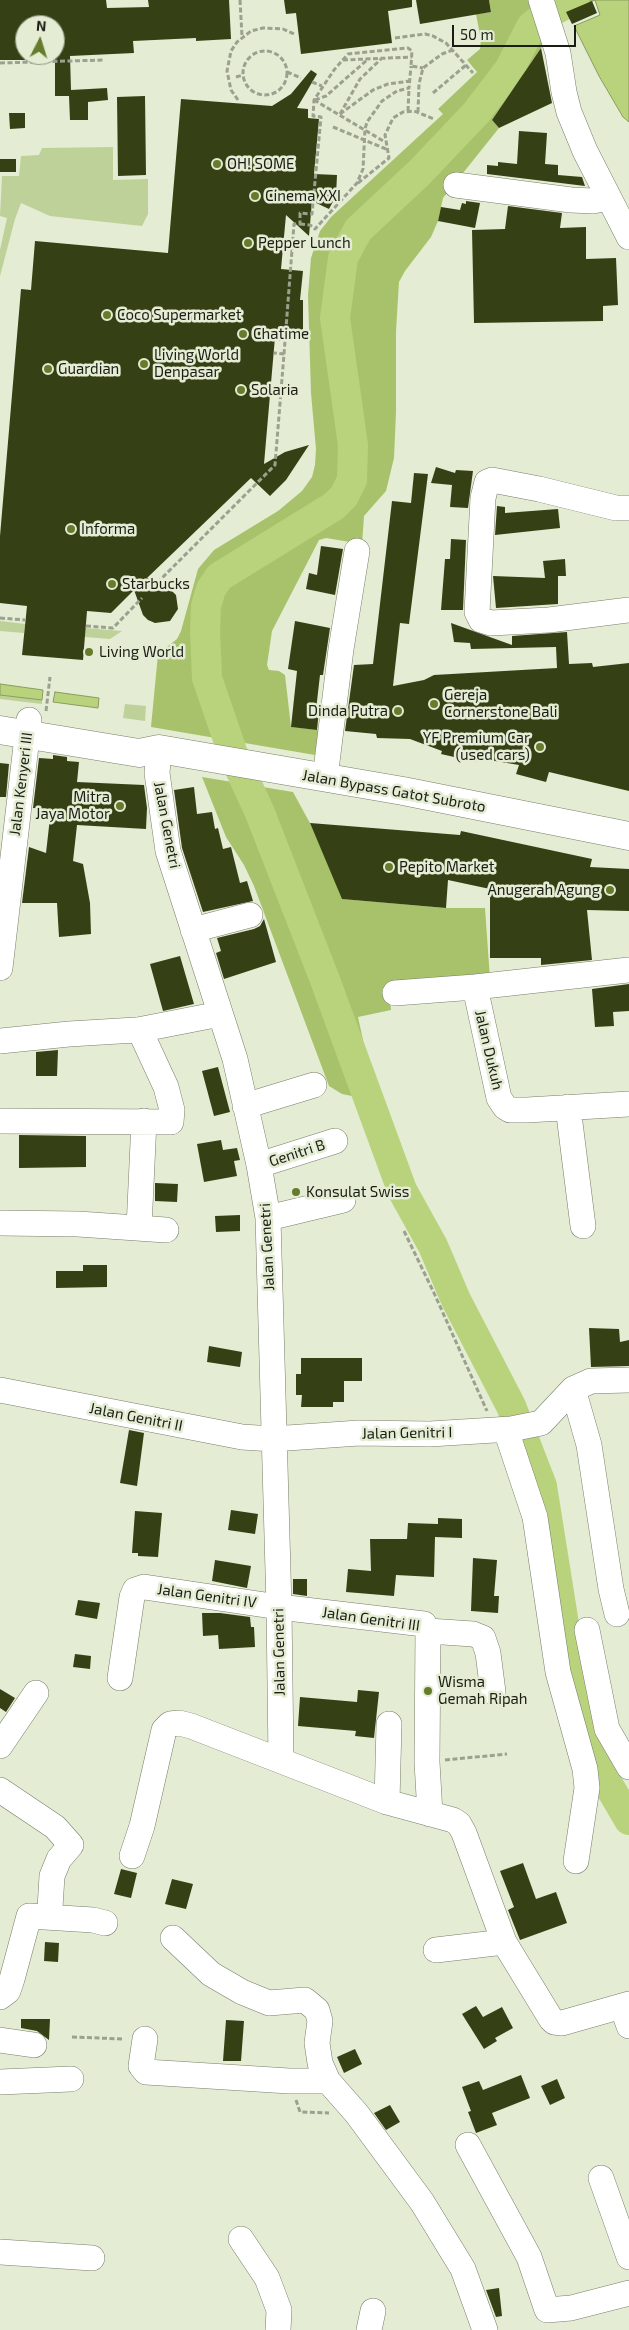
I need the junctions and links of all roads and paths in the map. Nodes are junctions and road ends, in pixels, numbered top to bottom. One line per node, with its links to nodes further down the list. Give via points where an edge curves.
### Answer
1 (240, 0): 4 (path)
2 (541, 0): 39 (street, via 554,36 569,112)
3 (294, 34): 4 (path, via 283,29 263,28)
4 (242, 36): 26 (path, via 231,51 227,71)
5 (395, 38): 6 (path, via 428,34)
6 (453, 50): 13 (path); 15 (path)
7 (412, 58): 9 (path); 11 (path, via 412,51 408,48 348,54); 14 (path)
8 (368, 59): 9 (path); 11 (path); 27 (path, via 326,96)
9 (381, 59): 30 (path, via 360,79)
10 (103, 60): 12 (path)
11 (343, 60): 23 (path)
12 (0, 63)
13 (466, 65): 17 (path); 25 (path)
14 (411, 66): 15 (path); 21 (path)
15 (423, 68): 29 (path)
16 (288, 72): 18 (path, via 282,88 267,95 251,90); 18 (path, via 279,56 260,51 249,58); 20 (path)
17 (473, 73)
18 (243, 75): 19 (path)
19 (236, 76)
20 (301, 78)
21 (410, 81): 24 (path); 30 (path, via 373,90)
22 (312, 82): 23 (path)
23 (322, 86): 27 (path)
24 (409, 88): 28 (path); 33 (path, via 397,91 382,101)
25 (433, 93)
26 (238, 100)
27 (314, 100): 30 (path); 40 (path, via 313,116 321,117 312,214 300,213)
28 (408, 111): 29 (path); 35 (path, via 390,122)
29 (418, 112): 31 (path)
30 (340, 114): 33 (path)
31 (434, 119)
32 (333, 127): 34 (path)
33 (365, 129): 34 (path); 35 (path)
34 (364, 139): 36 (path); 37 (path, via 362,168)
35 (385, 142): 36 (path)
36 (386, 149): 37 (path, via 388,158)
37 (357, 183): 40 (path, via 315,229)
38 (456, 185): 39 (street, via 571,200)
39 (608, 198): 41 (street)
40 (300, 224): 43 (path, via 294,224)
41 (629, 237)
42 (283, 250): 43 (path)
43 (292, 251): 45 (path)
44 (274, 353): 45 (path)
45 (284, 354): 48 (path, via 275,465)
46 (629, 508): 50 (street, via 616,508 492,480 487,482 483,498 477,612 481,620 491,623)
47 (357, 551): 59 (street)
48 (152, 588)
49 (142, 598): 53 (path, via 113,628)
50 (629, 610)
51 (0, 618): 52 (path)
52 (25, 620)
53 (86, 626)
54 (50, 677): 56 (path)
55 (0, 715): 56 (highway, Jalan Bypass Gatot Subroto)
56 (33, 725): 57 (highway, Jalan Bypass Gatot Subroto); 58 (highway, Jalan Bypass Gatot Subroto, via 140,737); 61 (street, Jalan Kenyeri III)
57 (0, 730)
58 (169, 751): 59 (highway, Jalan Bypass Gatot Subroto); 63 (street, Jalan Genetri, via 157,773 168,851)
59 (317, 776): 60 (highway, Jalan Bypass Gatot Subroto)
60 (629, 836)
61 (5, 870): 64 (street, Jalan Kenyeri III)
62 (250, 915): 63 (street)
63 (193, 930): 68 (street, Jalan Genetri)
64 (0, 968)
65 (629, 970): 66 (street)
66 (475, 987): 67 (street); 74 (street, Jalan Dukuh, via 500,1098 506,1107 510,1110)
67 (395, 993)
68 (220, 1014): 69 (street); 73 (street, Jalan Genetri, via 235,1059)
69 (138, 1030): 70 (street); 76 (street, via 172,1105 171,1122)
70 (0, 1041)
71 (314, 1085): 73 (street)
72 (629, 1104): 74 (street, Jalan Dukuh)
73 (245, 1106): 78 (street, Jalan Genetri)
74 (568, 1107): 82 (street)
75 (0, 1121): 76 (street)
76 (144, 1121): 83 (street)
77 (335, 1141): 78 (street, Genitri B)
78 (259, 1165): 80 (street, Jalan Genetri)
79 (342, 1200): 80 (street)
80 (268, 1218): 91 (street, Jalan Genetri)
81 (0, 1223): 83 (street)
82 (583, 1226)
83 (139, 1228): 84 (street)
84 (166, 1230)
85 (404, 1231): 90 (path)
86 (629, 1380): 87 (street, via 591,1381)
87 (573, 1389): 90 (street, Jalan Genitri I, via 541,1423); 93 (street, via 589,1445)
88 (0, 1390): 91 (street, Jalan Genitri II, via 242,1437)
89 (182, 1417): 91 (street)
90 (504, 1430): 91 (street, Jalan Genitri I, via 430,1434); 109 (street, via 535,1517 558,1672 585,1769 587,1788)
91 (273, 1434): 92 (street, Jalan Genetri)
92 (279, 1607): 95 (street, Jalan Genitri III, via 418,1623 424,1624); 96 (street, Jalan Genitri IV, via 139,1588 132,1597); 102 (street, Jalan Genetri)
93 (617, 1614)
94 (586, 1630): 104 (street, via 607,1729)
95 (428, 1631): 97 (street, via 473,1634 483,1638); 103 (street, Jalan Genitri III)
96 (120, 1678)
97 (493, 1692)
98 (36, 1693): 100 (street)
99 (389, 1724): 106 (street)
100 (0, 1746)
101 (507, 1754): 103 (path)
102 (280, 1759): 106 (street); 108 (street, via 191,1726 170,1724 164,1730)
103 (427, 1762): 107 (street, Jalan Genitri III)
104 (629, 1767)
105 (0, 1790): 110 (street, via 55,1828 71,1845 59,1859 52,1876)
106 (387, 1802): 107 (street)
107 (430, 1814): 113 (street, via 459,1824)
108 (132, 1856)
109 (576, 1861)
110 (50, 1908)
111 (105, 1923): 115 (street, via 29,1916 12,1979 5,1995)
112 (174, 1938): 123 (street, via 211,1974 242,1992 269,2003 305,2000 317,2010 320,2063)
113 (504, 1942): 114 (street); 116 (street, via 554,2022)
114 (436, 1950)
115 (0, 1997)
116 (627, 2012)
117 (72, 2037): 118 (path)
118 (145, 2039): 122 (street, via 141,2066 146,2072)
119 (0, 2040): 120 (street)
120 (34, 2045)
121 (71, 2078): 124 (street)
122 (289, 2081): 123 (street); 125 (path, via 300,2112)
123 (328, 2081): 125 (street)
124 (0, 2082)
125 (357, 2114): 134 (street, via 422,2202 463,2269)
126 (468, 2146): 132 (street, via 529,2257 547,2310 571,2308)
127 (602, 2178): 130 (street)
128 (241, 2239): 133 (street, via 267,2278 279,2310)
129 (0, 2252): 131 (street)
130 (629, 2257)
131 (92, 2258)
132 (629, 2293)
133 (278, 2330)
134 (485, 2330)

